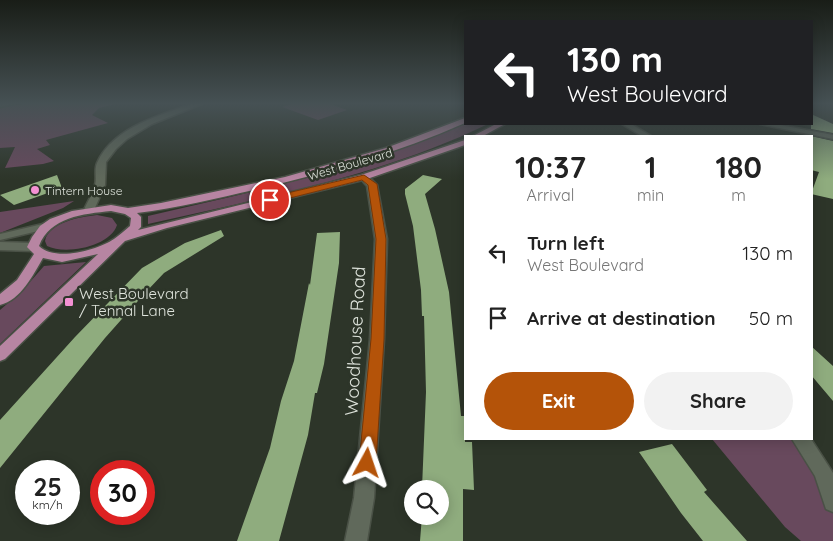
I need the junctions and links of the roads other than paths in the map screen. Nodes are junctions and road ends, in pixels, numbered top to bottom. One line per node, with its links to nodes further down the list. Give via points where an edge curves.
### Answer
1 (139, 128): 11 (street, via 113,147 102,162 100,185)
2 (444, 128): 12 (main road, West Boulevard, via 385,152 312,174 191,202)
3 (493, 128): 6 (main road)
4 (633, 128): 7 (street)
5 (794, 128): 8 (street)
6 (479, 135)
7 (645, 135)
8 (833, 137)
9 (464, 142): 10 (main road, West Boulevard)
10 (364, 177): 15 (main road, West Boulevard, via 162,226); 22 (street, Woodhouse Road, via 372,184 381,239 376,358 364,498)
11 (89, 210): 12 (main road, West Boulevard, via 111,208); 13 (main road, West Boulevard)
12 (128, 211): 15 (main road, via 136,218 135,227)
13 (46, 226): 14 (street); 17 (main road, via 35,236)
14 (0, 237)
15 (121, 240): 17 (main road, via 91,253 62,258); 19 (main road, West Boulevard)
16 (0, 246): 17 (street)
17 (36, 251): 18 (main road, via 22,283)
18 (0, 302)
19 (0, 355)
20 (802, 440): 21 (street, via 823,472)
21 (833, 502)
22 (356, 541)

